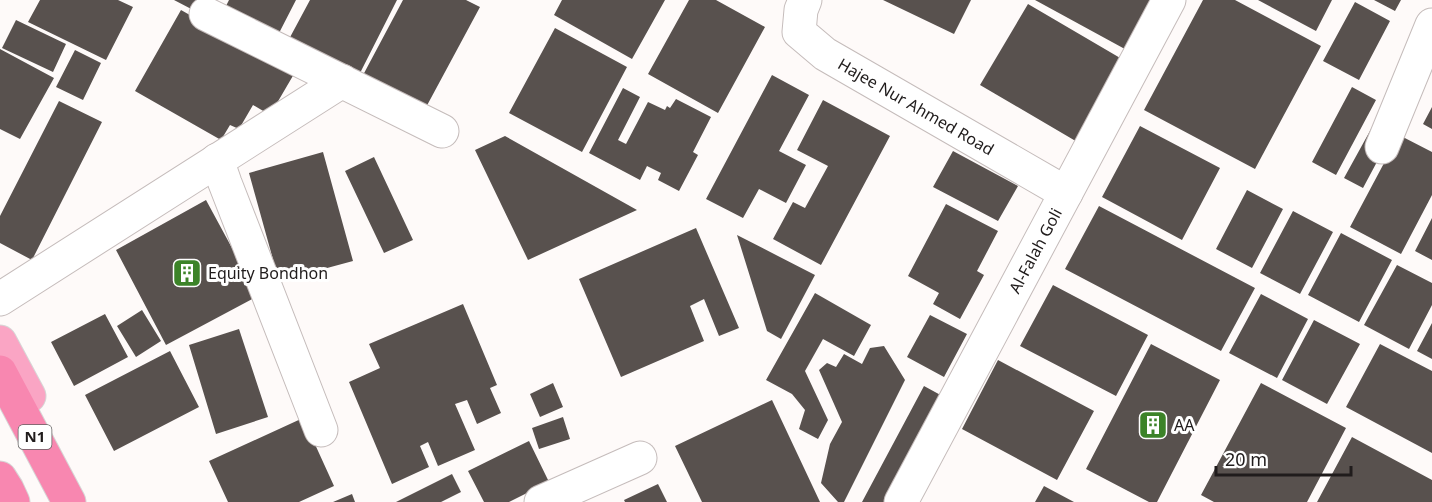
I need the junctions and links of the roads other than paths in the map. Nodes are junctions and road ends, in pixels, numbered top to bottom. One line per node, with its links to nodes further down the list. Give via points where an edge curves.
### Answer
1 (805, 0): 9 (street, Hajee Nur Ahmed Road, via 798,32 825,54)
2 (1169, 0): 9 (street, Al-Falah Goli)
3 (206, 14): 5 (street)
4 (1432, 25): 7 (street)
5 (342, 81): 6 (street); 8 (street)
6 (442, 131)
7 (1383, 147)
8 (217, 160): 10 (street); 13 (street)
9 (1066, 193): 20 (street, Al-Falah Goli)
10 (0, 299)
11 (0, 342): 18 (main road)
12 (0, 372): 17 (highway, N1)
13 (321, 430)
14 (640, 458): 19 (street)
15 (0, 478): 16 (highway)
16 (13, 502)
17 (69, 502)
18 (83, 502)
19 (540, 502)
20 (901, 502)

